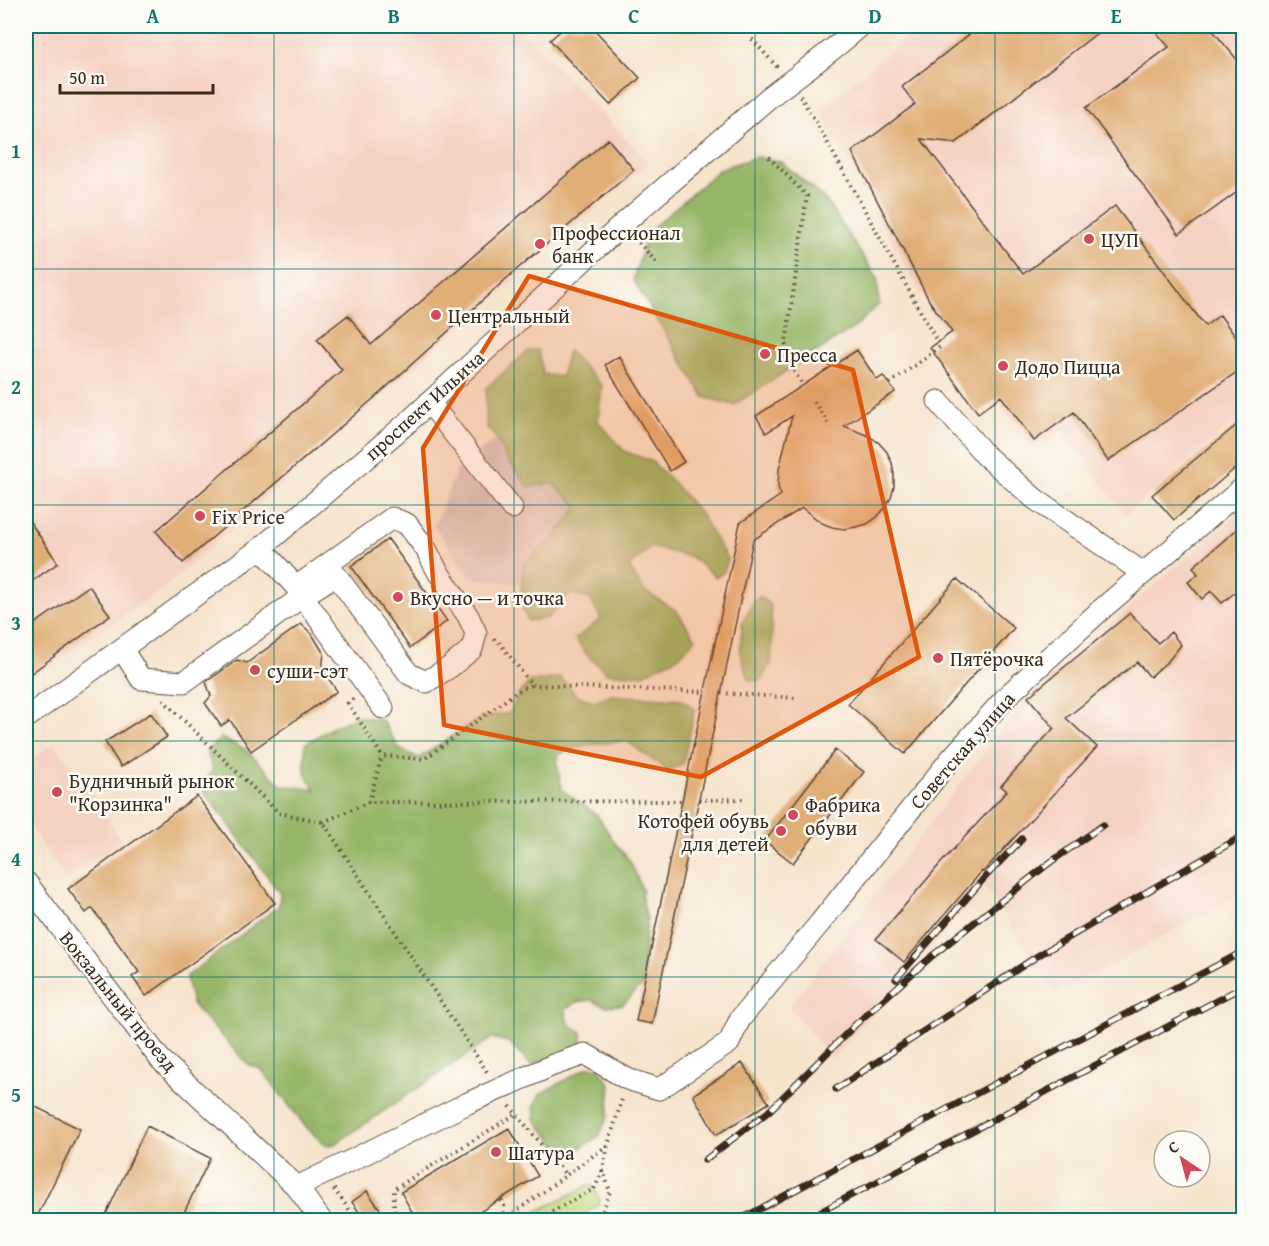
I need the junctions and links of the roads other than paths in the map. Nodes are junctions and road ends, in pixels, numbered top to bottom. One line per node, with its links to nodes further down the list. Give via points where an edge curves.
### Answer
1 (860, 26): 3 (street, проспект Ильича, via 766,100 624,223)
2 (938, 401): 7 (street, via 985,455 1035,500)
3 (429, 402): 5 (street); 6 (street, проспект Ильича)
4 (1244, 487): 7 (street, Советская улица)
5 (512, 508)
6 (261, 548): 8 (street); 9 (street, проспект Ильича)
7 (1143, 573): 13 (street, Советская улица, via 1008,695 949,761 740,1019 729,1043 659,1089 627,1079 585,1054 468,1103)
8 (300, 592): 8 (street, via 336,575 409,674 426,682 472,649 476,633 468,616 407,524 392,518); 9 (street, via 184,682 141,679); 10 (street)
9 (122, 649): 11 (street, проспект Ильича)
10 (383, 708)
11 (26, 718)
12 (26, 882): 13 (street, Вокзальный проезд, via 160,1059)
13 (297, 1187): 14 (street, Вокзальный проезд)
14 (321, 1221)

